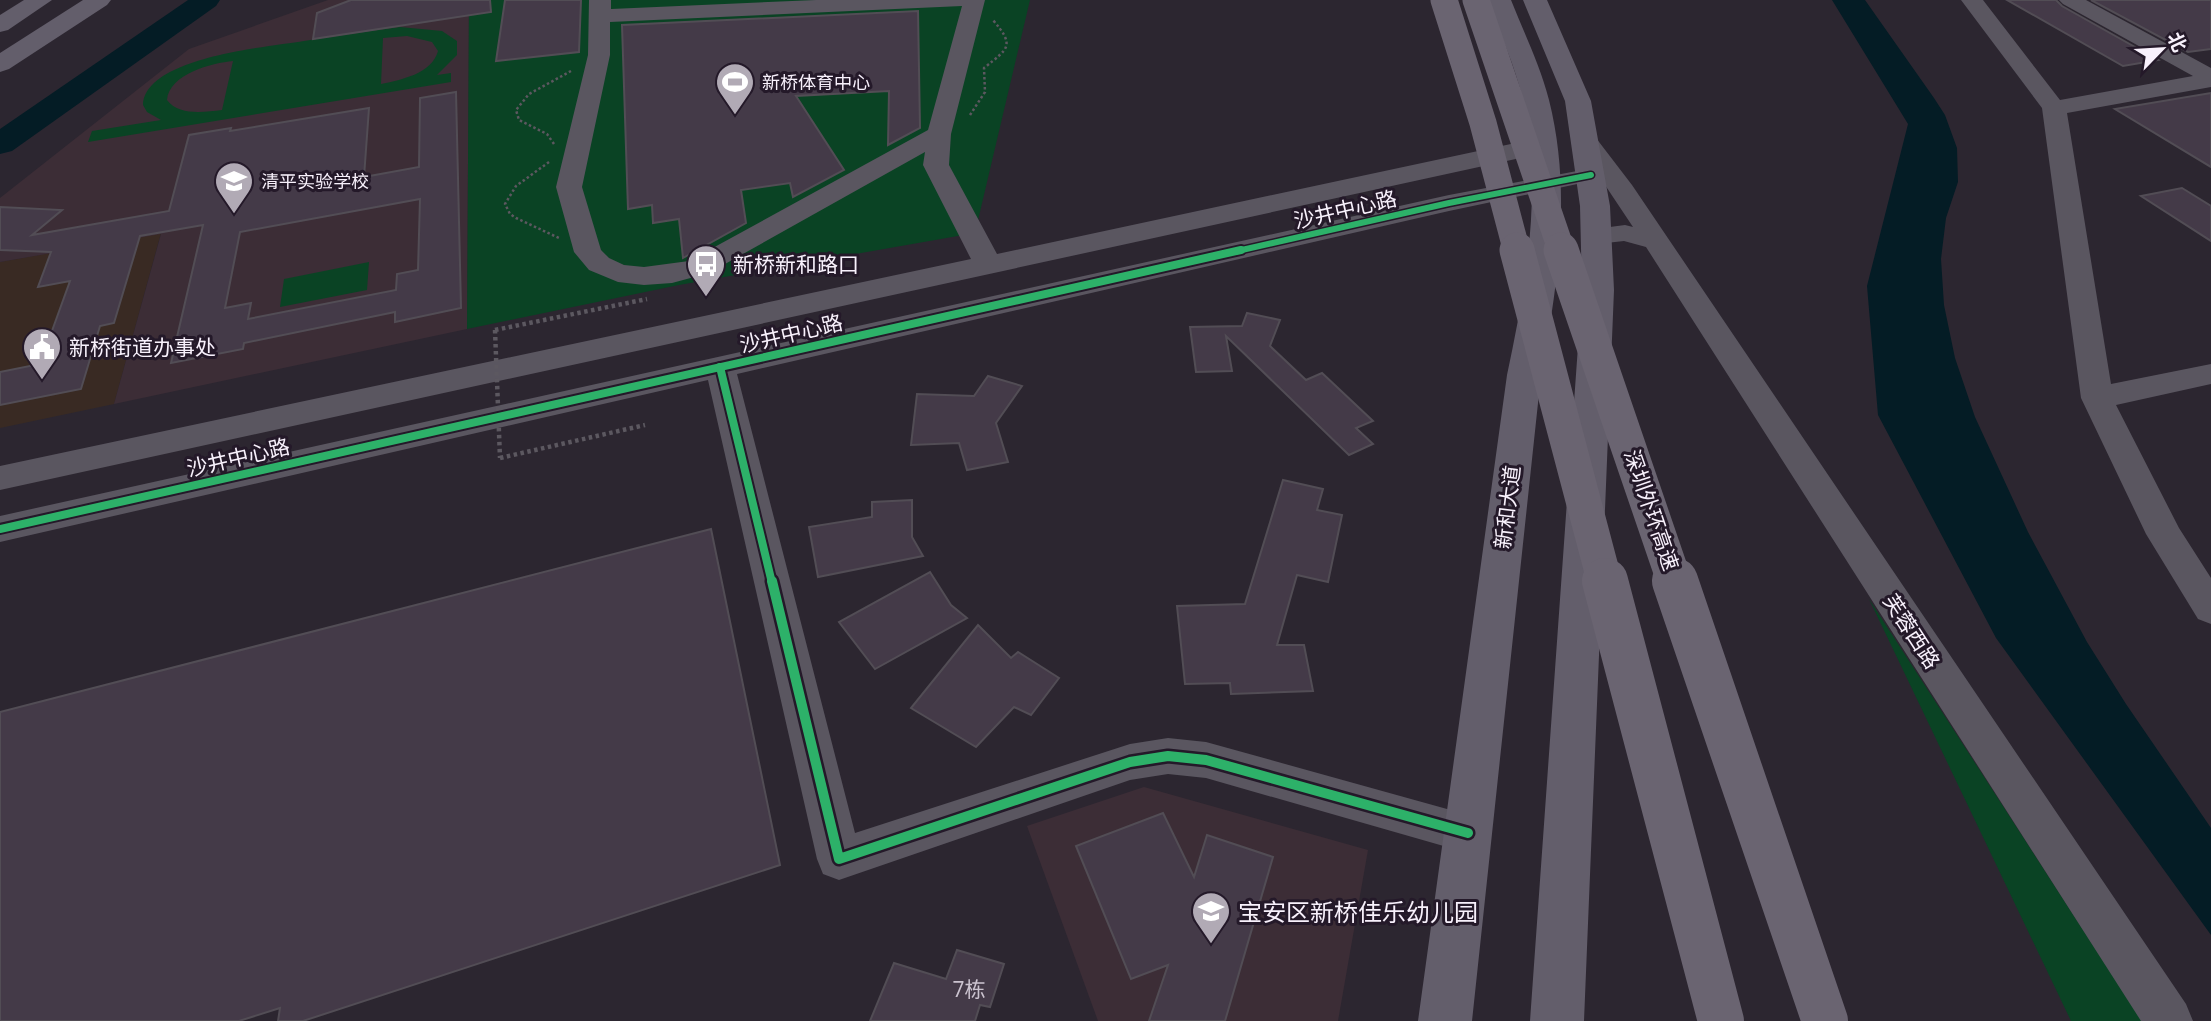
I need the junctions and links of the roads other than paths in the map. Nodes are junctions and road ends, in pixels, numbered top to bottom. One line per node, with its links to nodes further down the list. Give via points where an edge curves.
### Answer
1 (40, 0): 12 (main road)
2 (99, 0): 13 (main road)
3 (960, 0): 11 (street)
4 (1444, 0): 33 (highway, bridge, via 1483,123)
5 (1476, 0): 34 (highway, 深圳外环高速, bridge)
6 (1499, 0): 20 (main road, 新和大道, via 1536,100)
7 (1535, 0): 17 (main road, via 1578,101)
8 (1972, 0): 15 (street)
9 (2070, 0): 14 (street)
10 (983, 6): 16 (street)
11 (600, 8): 18 (street, via 599,55 569,187 587,252 599,264 644,276 699,267)
12 (0, 25)
13 (0, 64)
14 (2211, 78): 15 (street)
15 (2054, 108): 26 (street)
16 (939, 134): 18 (street); 19 (street)
17 (1589, 159): 20 (street, 沙井中心路); 21 (main road); 22 (street, 芙蓉西路, via 1619,185)
18 (890, 161): 19 (street)
19 (936, 165): 23 (street)
20 (1544, 165): 23 (street, 沙井中心路); 24 (street, 沙井中心路); 30 (main road, 新和大道, via 1541,282 1524,375)
21 (1597, 236): 22 (street, via 1625,233); 32 (main road, via 1598,337)
22 (1656, 241): 35 (street, 芙蓉西路)
23 (988, 264): 27 (street, 沙井中心路)
24 (720, 367): 28 (street, 沙井中心路); 30 (street, via 839,859 1130,762 1168,756 1206,760)
25 (2211, 374): 26 (street)
26 (2097, 398): 29 (street, via 2164,534)
27 (0, 478)
28 (0, 529)
29 (2211, 609)
30 (1468, 833): 31 (main road, 新和大道)
31 (1445, 1021)
32 (1557, 1021)
33 (1721, 1021)
34 (1825, 1021)
35 (2169, 1021)

